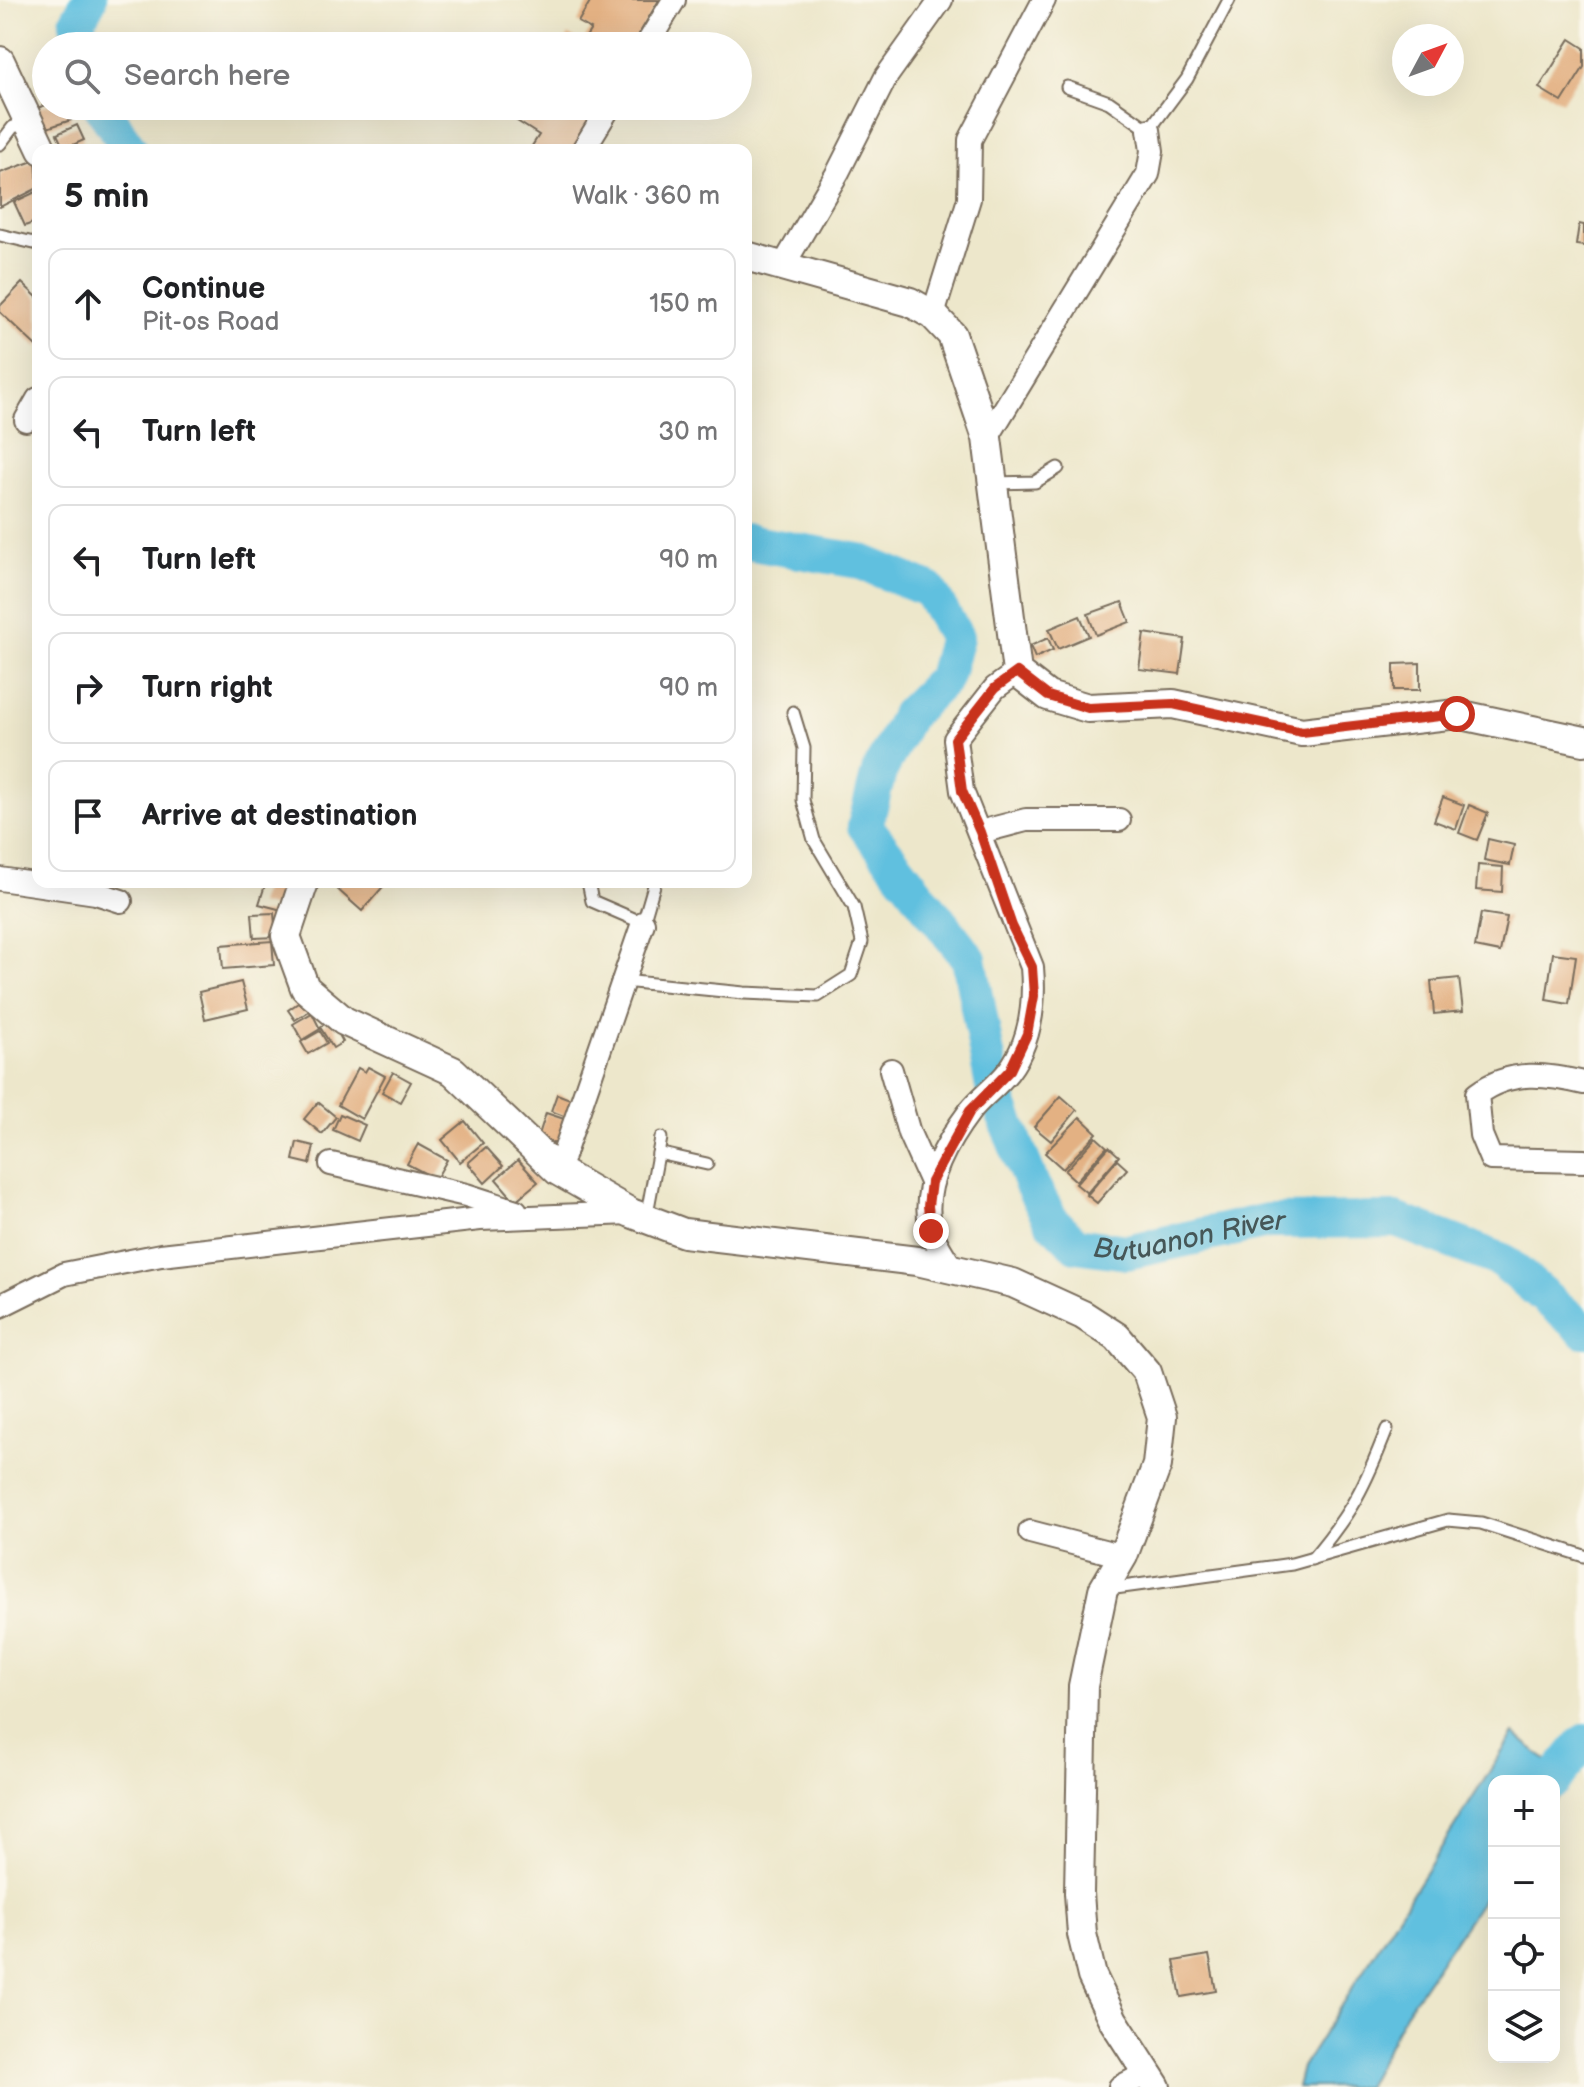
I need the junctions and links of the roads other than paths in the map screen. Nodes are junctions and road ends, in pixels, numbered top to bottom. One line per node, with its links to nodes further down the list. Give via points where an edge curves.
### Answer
1 (674, 0): 5 (street)
2 (941, 0): 17 (street, via 886,77)
3 (1044, 0): 18 (street, via 970,140 969,199)
4 (1229, 0): 10 (lane, via 1187,79)
5 (655, 32)
6 (0, 61): 9 (street)
7 (1067, 87): 10 (lane, via 1109,102)
8 (601, 120): 13 (street)
9 (30, 123): 11 (lane, via 13,127); 12 (street)
10 (1149, 130): 21 (street, via 1148,174)
11 (0, 144)
12 (39, 144)
13 (587, 144)
14 (0, 235): 15 (lane)
15 (32, 243)
16 (752, 258): 17 (street)
17 (783, 266): 18 (street, via 910,302)
18 (933, 315): 21 (street, via 952,335)
19 (32, 410): 20 (street)
20 (26, 420)
21 (987, 438): 23 (street)
22 (1058, 468): 23 (lane, via 1035,482)
23 (992, 483): 24 (street)
24 (1017, 672): 26 (street, via 1048,696 1088,708 1173,704 1302,732 1457,714); 28 (street, via 995,688 955,739 962,791)
25 (793, 712): 37 (lane, via 804,748 803,800 814,840 854,907 862,942 851,975 818,996)
26 (1584, 741)
27 (1119, 820): 28 (street, via 1026,820)
28 (980, 832): 46 (street, via 1032,967 1034,996 1027,1034 1010,1070 970,1111)
29 (0, 879): 30 (street)
30 (32, 884)
31 (62, 888): 35 (street)
32 (302, 888): 45 (street, via 286,936 305,988 344,1021 453,1071)
33 (589, 888): 36 (lane, via 592,901)
34 (653, 888): 36 (lane)
35 (121, 901)
36 (643, 923): 37 (street)
37 (623, 981): 45 (street)
38 (891, 1070): 46 (street, via 909,1133)
39 (1584, 1083): 42 (street, via 1544,1073 1496,1080 1477,1094 1481,1135 1491,1159)
40 (661, 1138): 41 (lane)
41 (658, 1153): 44 (lane); 47 (lane)
42 (1584, 1161)
43 (331, 1164): 48 (street, via 466,1195)
44 (707, 1164)
45 (558, 1171): 47 (street)
46 (931, 1182): 49 (street, via 931,1231)
47 (638, 1216): 48 (street); 49 (street, via 684,1233)
48 (528, 1217): 50 (street, via 161,1255 64,1274)
49 (951, 1267): 53 (street, via 1013,1283 1083,1315 1117,1337 1147,1372 1162,1417 1157,1465)
50 (0, 1306)
51 (1387, 1429): 55 (lane, via 1362,1492)
52 (1030, 1532): 53 (street)
53 (1123, 1556): 56 (street)
54 (1584, 1556): 55 (lane, via 1481,1523 1448,1520)
55 (1312, 1559): 56 (lane)
56 (1103, 1590): 57 (street, via 1083,1686 1082,1934 1092,1976 1113,2020)
57 (1152, 2080): 58 (street)
58 (1120, 2087)

